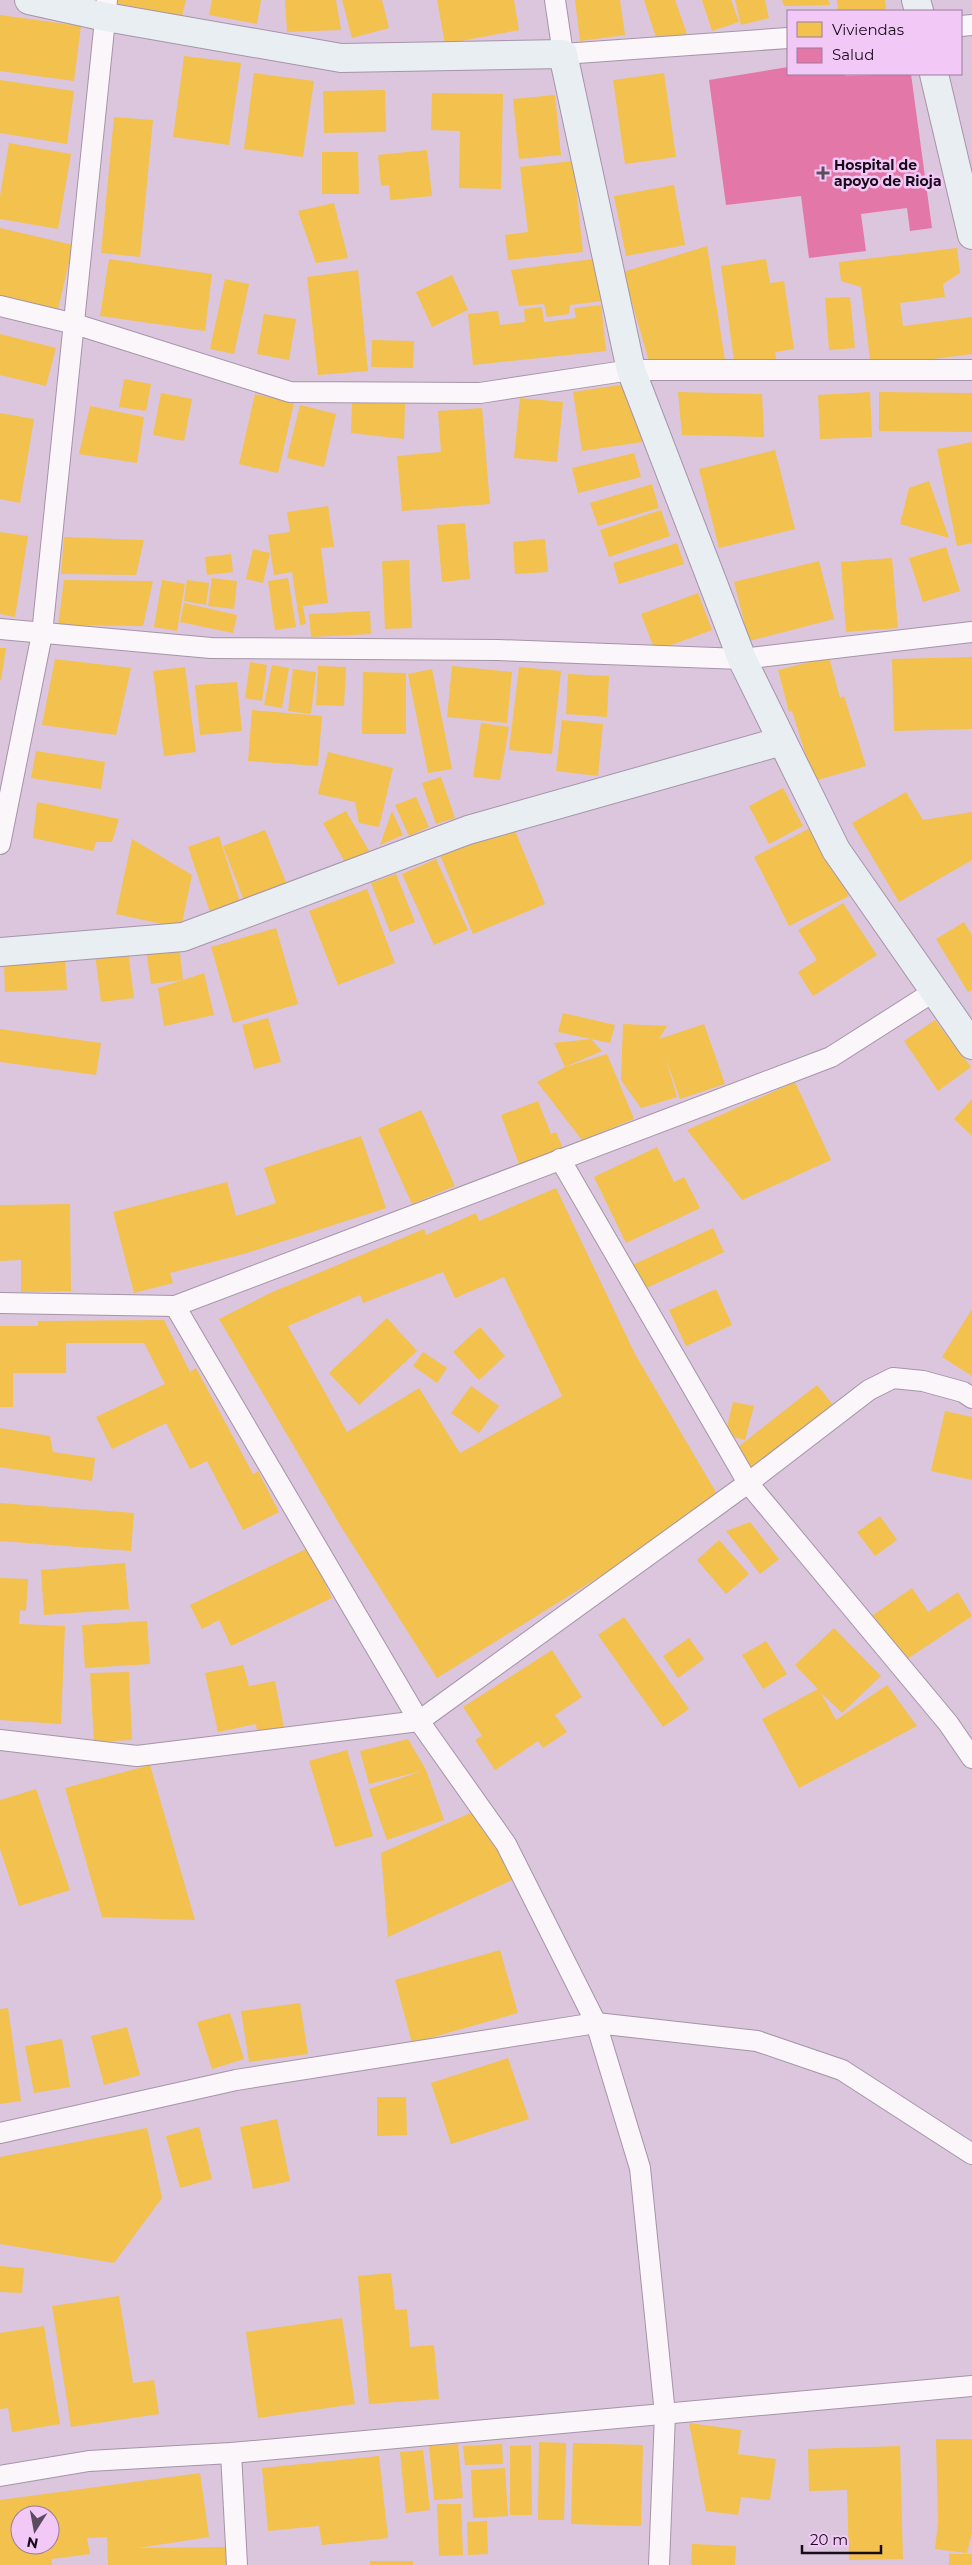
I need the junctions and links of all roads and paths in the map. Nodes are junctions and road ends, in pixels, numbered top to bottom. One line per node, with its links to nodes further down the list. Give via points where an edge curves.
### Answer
1 (29, 0): 3 (street)
2 (555, 0): 5 (street)
3 (107, 8): 5 (street, via 341,58); 9 (street)
4 (787, 38): 5 (street)
5 (563, 54): 10 (street)
6 (934, 75): 7 (street)
7 (972, 235)
8 (0, 306): 9 (street)
9 (76, 324): 10 (street, via 290,392 480,393); 14 (street)
10 (631, 370): 11 (street); 15 (street)
11 (972, 370)
12 (0, 629): 14 (street)
13 (972, 632): 15 (street)
14 (42, 634): 15 (street, via 211,648 498,650); 17 (street)
15 (742, 659): 16 (street)
16 (782, 741): 18 (street, via 468,830 183,937); 19 (street, via 836,850)
17 (0, 844)
18 (0, 952)
19 (933, 992): 20 (street); 21 (street, via 831,1057)
20 (972, 1045)
21 (560, 1159): 23 (street); 25 (street)
22 (0, 1302): 23 (street)
23 (175, 1306): 26 (street)
24 (972, 1398): 25 (street, via 963,1392 923,1381 892,1378 869,1390)
25 (748, 1483): 26 (street); 28 (street, via 948,1723)
26 (419, 1721): 27 (street, via 137,1756); 29 (street, via 506,1844)
27 (0, 1740)
28 (972, 1758)
29 (596, 2023): 30 (street, via 236,2080); 31 (street, via 757,2041 842,2070); 33 (street, via 640,2168)
30 (0, 2133)
31 (972, 2154)
32 (972, 2386): 33 (street)
33 (665, 2414): 34 (street); 37 (street)
34 (231, 2453): 35 (street, via 89,2461); 36 (street)
35 (0, 2476)
36 (237, 2565)
37 (659, 2565)

